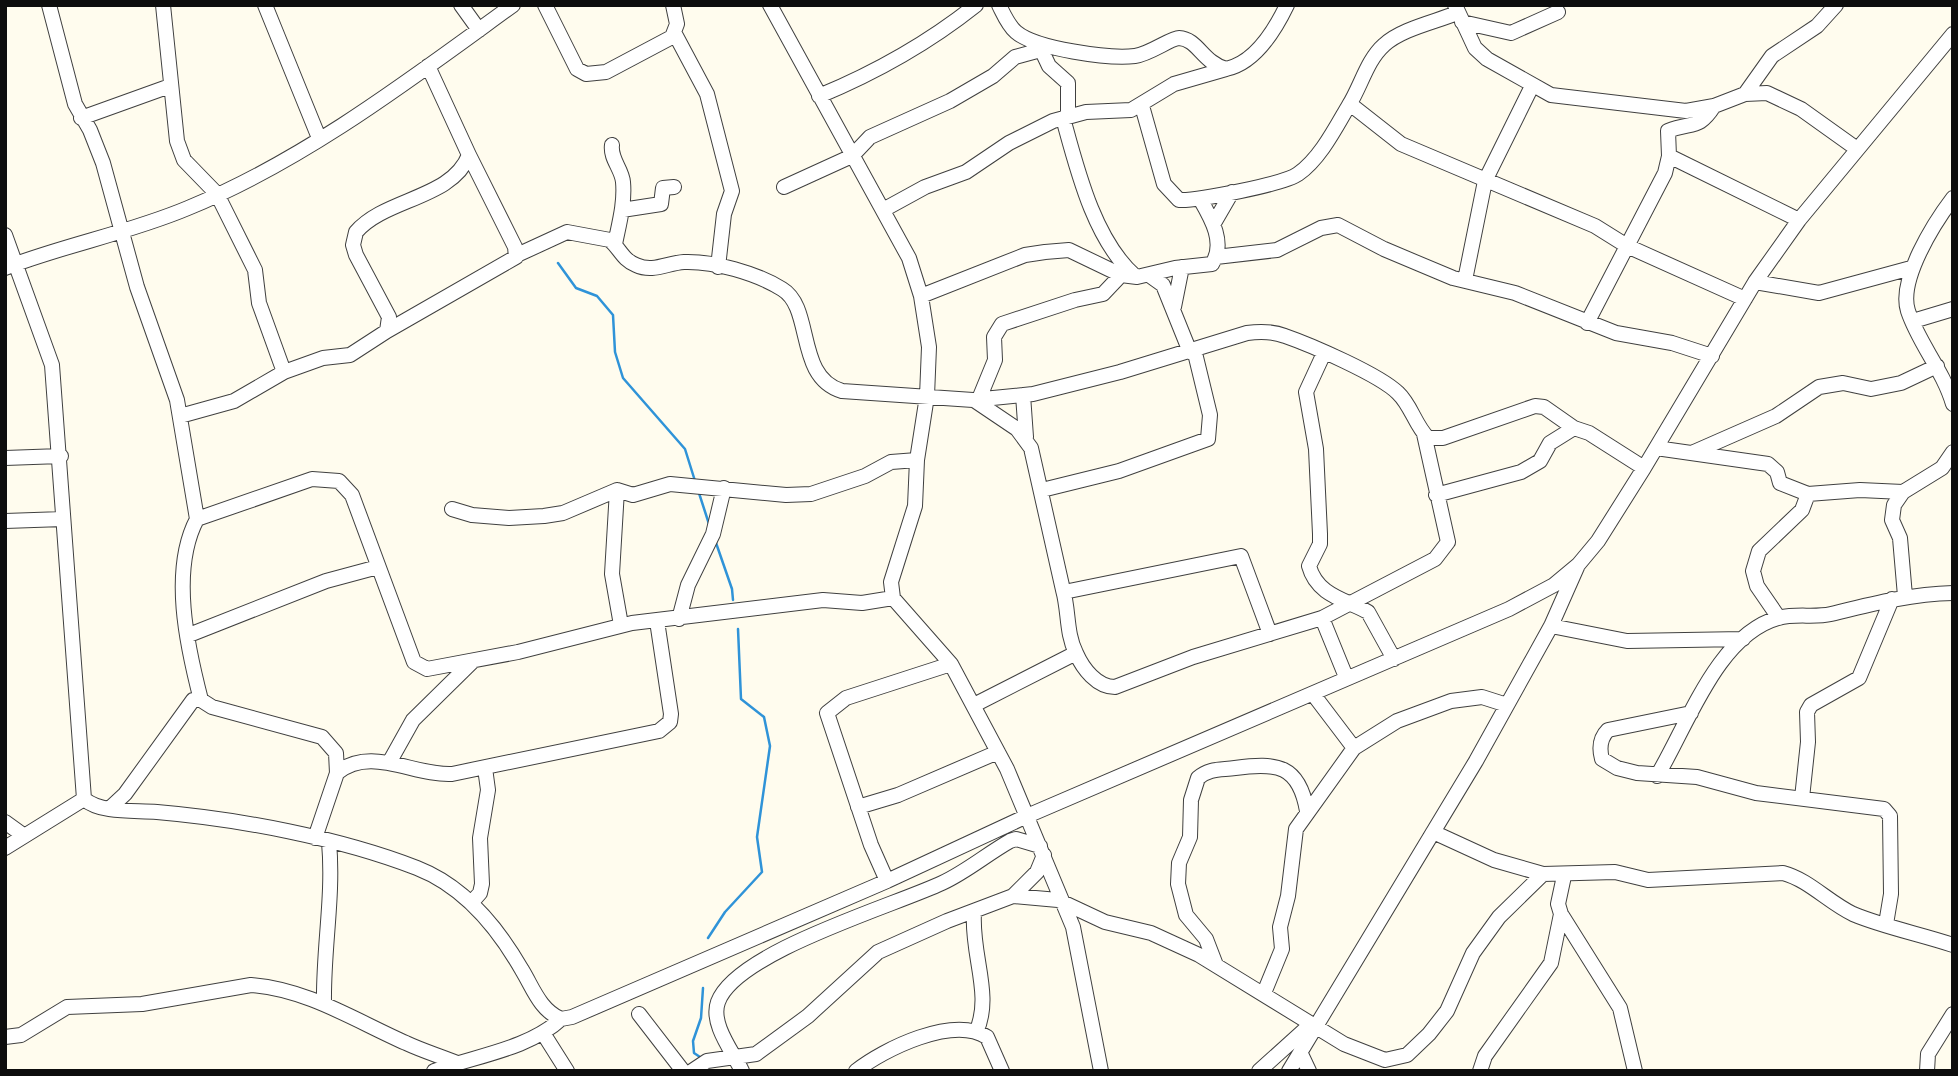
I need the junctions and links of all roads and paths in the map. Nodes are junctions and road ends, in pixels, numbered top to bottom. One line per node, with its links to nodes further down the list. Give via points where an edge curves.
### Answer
1 (49, 5): 31 (street)
2 (163, 5): 23 (street)
3 (265, 5): 32 (street)
4 (461, 5): 15 (street)
5 (513, 5): 15 (street)
6 (545, 5): 16 (street, via 569,56 586,74 618,67)
7 (673, 5): 16 (street)
8 (771, 5): 26 (street)
9 (976, 5): 26 (street, via 903,57)
10 (999, 5): 18 (street, via 1017,33)
11 (1287, 5): 21 (street, via 1266,41 1245,61)
12 (1836, 5): 25 (street, via 1817,26 1772,56)
13 (1558, 12): 14 (street, via 1511,33)
14 (1458, 13): 24 (street, via 1481,54); 27 (street, via 1386,43)
15 (479, 30): 20 (street)
16 (675, 34): 56 (street, via 708,94 732,191 724,214)
17 (1953, 34): 34 (street)
18 (1047, 48): 19 (street, via 1135,56 1183,38 1199,48); 30 (street, via 1049,66 1068,83); 36 (street, via 1015,57 950,102 870,137)
19 (1203, 57): 21 (street); 22 (street)
20 (428, 66): 32 (street); 35 (street)
21 (1226, 69): 22 (street)
22 (1199, 75): 28 (street, via 1164,89)
23 (170, 86): 31 (street); 42 (street, via 184,160)
24 (1532, 86): 29 (street, via 1551,95 1640,107 1686,111); 38 (street)
25 (1745, 94): 29 (street); 34 (street, via 1767,93 1801,109)
26 (819, 96): 36 (street)
27 (1350, 104): 38 (street, via 1401,144); 41 (street, via 1312,161 1297,175)
28 (1142, 106): 30 (street); 44 (street, via 1164,184 1179,200)
29 (1714, 106): 37 (street, via 1704,121 1668,131)
30 (1065, 117): 46 (street, via 1009,143 966,172); 60 (street, via 1077,176 1120,262)
31 (81, 118): 49 (street, via 103,163)
32 (319, 138): 42 (street)
33 (612, 145): 45 (street, via 623,180)
34 (1857, 149): 47 (street)
35 (469, 155): 53 (street); 69 (street, via 464,168 450,181 411,198 356,232 356,254 389,317)
36 (852, 156): 40 (street); 46 (street)
37 (1669, 156): 47 (street); 52 (street, via 1665,173)
38 (1485, 180): 52 (street, via 1595,226); 61 (street)
39 (674, 187): 45 (street, via 663,188 661,204)
40 (784, 187)
41 (1232, 192): 44 (street); 48 (street)
42 (216, 194): 49 (street); 74 (street, via 255,270 259,303)
43 (1953, 198): 58 (street)
44 (1200, 199): 48 (street)
45 (622, 210): 51 (street)
46 (883, 210): 63 (street, via 909,258)
47 (1799, 220): 62 (street)
48 (1214, 223): 54 (street)
49 (122, 230): 55 (street); 79 (street)
50 (5, 234): 55 (street)
51 (615, 244): 53 (street, via 567,232); 56 (street, via 623,257 646,269 684,262)
52 (1627, 246): 64 (street); 68 (street)
53 (517, 254): 69 (street, via 511,263)
54 (1216, 257): 57 (street, via 1212,264); 61 (street, via 1277,250 1321,228 1338,225 1384,249)
55 (11, 266): 86 (street, via 52,365)
56 (718, 267): 76 (street, via 783,289 791,297 809,356 833,388)
57 (1182, 267): 60 (street); 65 (street)
58 (1911, 268): 62 (street, via 1819,293); 67 (street, via 1905,299)
59 (1121, 275): 60 (street); 63 (street, via 1069,250 1045,252 1025,255); 77 (street, via 1103,294 1002,324 994,337 995,360)
60 (1143, 276): 65 (street, via 1163,285)
61 (1465, 280): 68 (street, via 1515,293)
62 (1755, 282): 64 (street)
63 (922, 296): 76 (street, via 929,347)
64 (1745, 299): 72 (street)
65 (1173, 308): 70 (street)
66 (1953, 309): 67 (street)
67 (1913, 321): 73 (street)
68 (1587, 323): 72 (street)
69 (387, 331): 74 (street, via 351,355 323,358)
70 (1192, 351): 71 (street, via 1265,331); 75 (street); 92 (street, via 1210,415 1208,439 1119,471)
71 (1324, 353): 81 (street, via 1393,388); 106 (street, via 1306,392 1316,449 1320,534 1309,566 1322,586)
72 (1712, 355): 83 (street)
73 (1937, 366): 78 (street); 84 (street, via 1901,383 1871,389 1843,383 1819,387 1776,416)
74 (284, 372): 79 (street, via 234,401)
75 (1023, 395): 77 (street); 82 (street)
76 (927, 396): 77 (street); 88 (street)
77 (976, 400): 82 (street)
78 (1953, 404)
79 (180, 416): 98 (street)
80 (1574, 428): 81 (street, via 1544,407 1535,406 1443,438); 89 (street, via 1590,433); 95 (street, via 1550,443 1540,461 1521,472)
81 (1424, 434): 95 (street)
82 (1026, 437): 92 (street)
83 (1656, 448): 84 (street); 89 (street)
84 (1694, 452): 94 (street, via 1768,464 1780,483)
85 (1953, 452): 93 (street, via 1942,468)
86 (61, 456): 87 (street); 97 (street)
87 (5, 458)
88 (917, 460): 90 (street, via 891,462 811,494); 104 (street, via 915,506 891,582)
89 (1644, 468): 100 (street)
90 (724, 488): 91 (street, via 670,485 633,495); 109 (street, via 716,526 688,585)
91 (617, 490): 96 (street, via 563,513 544,516 509,518); 111 (street, via 612,574)
92 (1042, 490): 102 (street)
93 (1903, 492): 94 (street); 105 (street, via 1892,513 1900,538)
94 (1808, 494): 108 (street, via 1802,510 1759,551 1753,571 1756,586)
95 (1436, 495): 106 (street, via 1448,542 1442,553)
96 (452, 509)
97 (63, 519): 99 (street); 133 (street)
98 (197, 519): 101 (street, via 312,479 339,481 352,495); 114 (street, via 183,556)
99 (5, 521)
100 (1578, 565): 112 (street); 117 (street, via 1554,585 1509,609)
101 (378, 567): 114 (street, via 326,581); 118 (street, via 414,662 427,669)
102 (1064, 592): 113 (street, via 1241,556); 116 (street, via 1066,622)
103 (1953, 593): 105 (street)
104 (893, 598): 109 (street, via 862,603 823,600); 119 (street)
105 (1898, 598): 108 (street, via 1830,614); 132 (street, via 1859,678 1811,705 1807,712)
106 (1348, 606): 107 (street); 117 (street, via 1368,612)
107 (1322, 618): 113 (street); 120 (street)
108 (1779, 618): 115 (street)
109 (679, 619): 110 (street)
110 (657, 621): 111 (street); 129 (street, via 670,722 649,734)
111 (621, 625): 118 (street)
112 (1551, 626): 115 (street, via 1628,641); 124 (street)
113 (1270, 634): 116 (street, via 1115,687 1093,678)
114 (189, 635): 122 (street)
115 (1743, 639): 125 (street, via 1721,661)
116 (1076, 653): 123 (street)
117 (1394, 659): 120 (street)
118 (473, 661): 128 (street, via 413,720)
119 (951, 664): 123 (street); 134 (street, via 846,698 827,713)
120 (1346, 677): 121 (street)
121 (1313, 694): 126 (street); 137 (street)
122 (201, 700): 130 (street, via 322,737 336,753); 135 (street, via 193,700)
123 (974, 705): 127 (street)
124 (1507, 705): 126 (street, via 1482,697 1451,701 1397,721); 139 (street)
125 (1691, 713): 131 (street); 131 (street, via 1620,726 1602,735 1600,752 1606,764)
126 (1354, 748): 136 (street)
127 (998, 752): 134 (street); 137 (street)
128 (388, 763): 129 (street, via 440,775); 130 (street, via 363,760)
129 (485, 768): 148 (street, via 488,790 480,838 482,884)
130 (337, 772): 141 (street)
131 (1657, 776): 132 (street, via 1697,778 1756,793)
132 (1802, 798): 152 (street, via 1884,809 1890,816 1891,894)
133 (84, 799): 135 (street); 140 (street)
134 (858, 807): 146 (street)
135 (110, 808): 141 (street, via 183,814)
136 (1307, 811): 154 (street, via 1296,778 1279,768 1254,765 1214,770 1198,778 1178,884 1186,915 1206,939); 155 (street, via 1292,843 1288,896 1280,927 1282,949)
137 (1027, 816): 143 (street); 146 (street)
138 (5, 822): 140 (street)
139 (1433, 832): 144 (street, via 1494,860); 160 (street)
140 (23, 835): 142 (street)
141 (322, 840): 148 (street, via 420,869); 156 (street, via 332,884 326,915)
142 (5, 848)
143 (1042, 851): 147 (street, via 1037,872); 149 (street); 167 (street, via 1016,839 1010,841 943,883 819,933 750,967 723,992 716,1007 725,1042)
144 (1543, 874): 145 (street); 160 (street, via 1499,917 1473,953 1447,1011 1407,1055 1385,1060)
145 (1564, 876): 151 (street, via 1558,904); 152 (street, via 1615,873 1648,880 1783,873 1798,877 1846,910)
146 (887, 881): 159 (street)
147 (1013, 896): 149 (street); 150 (street)
148 (472, 902): 159 (street, via 546,1009)
149 (1064, 903): 154 (street, via 1105,922 1151,933); 174 (street, via 1073,927)
150 (974, 913): 162 (street, via 974,948 984,1005); 167 (street, via 878,953 808,1016)
151 (1561, 914): 178 (street, via 1551,963 1485,1056); 179 (street, via 1620,1008)
152 (1886, 924): 153 (street)
153 (1953, 945)
154 (1216, 965): 155 (street)
155 (1264, 992): 160 (street)
156 (324, 1003): 163 (street, via 268,986 240,985 142,1003 67,1007 21,1035); 166 (street)
157 (639, 1014): 170 (street)
158 (1953, 1014): 164 (street)
159 (561, 1019): 161 (street)
160 (1312, 1026): 165 (street); 175 (street)
161 (543, 1032): 166 (street); 169 (street)
162 (976, 1032): 172 (street, via 944,1033 902,1043 880,1052); 173 (street, via 991,1042)
163 (5, 1037)
164 (1945, 1037): 180 (street, via 1928,1054)
165 (1301, 1054): 176 (street); 177 (street)
166 (457, 1063): 168 (street)
167 (739, 1064): 171 (street, via 707,1061)
168 (434, 1071)
169 (567, 1071)
170 (683, 1071)
171 (692, 1071)
172 (856, 1071)
173 (1002, 1071)
174 (1101, 1071)
175 (1259, 1071)
176 (1289, 1071)
177 (1309, 1071)
178 (1480, 1071)
179 (1635, 1071)
180 (1927, 1071)

